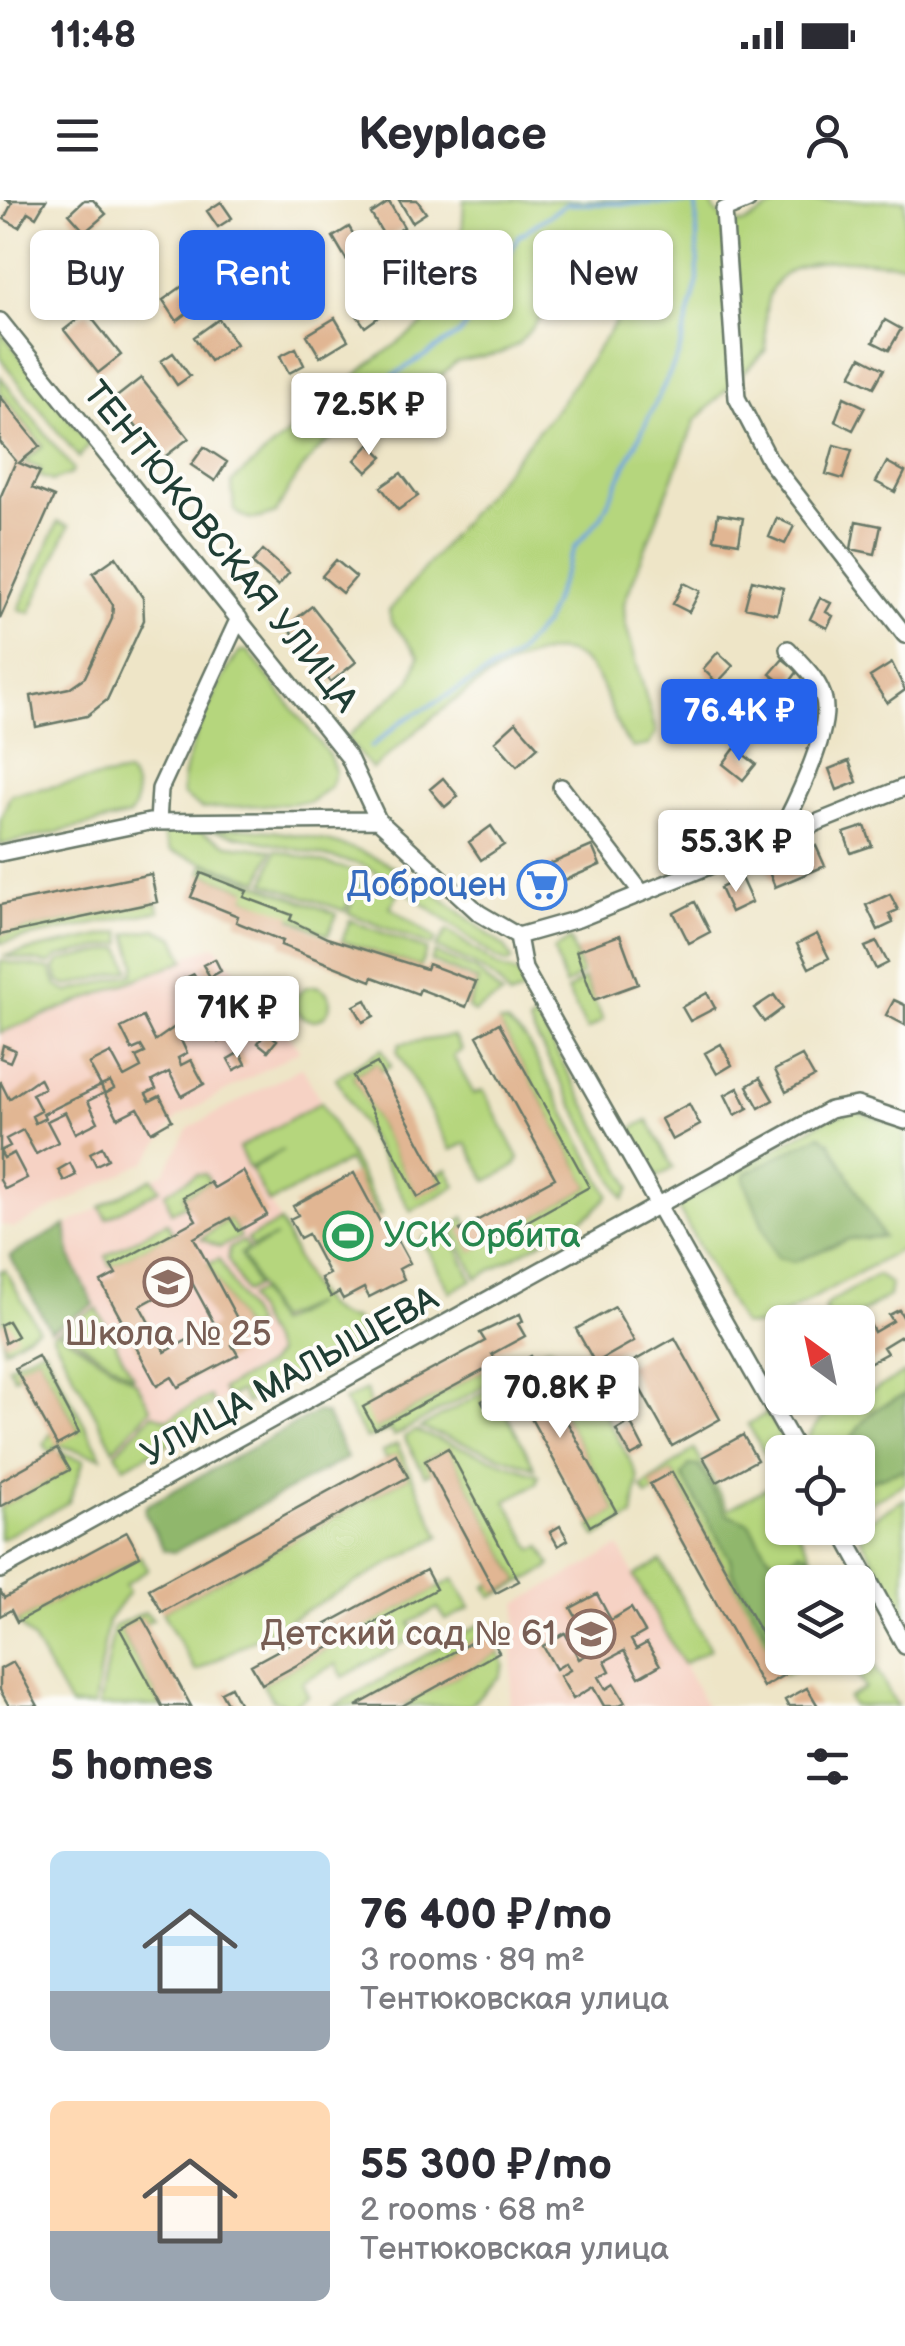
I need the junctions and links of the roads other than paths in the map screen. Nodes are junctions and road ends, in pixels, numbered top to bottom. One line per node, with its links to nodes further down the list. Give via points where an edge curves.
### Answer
1 (748, 200): 4 (street, via 724,210 737,398 770,461)
2 (0, 321): 3 (street, ТЕНТЮКОВСКАЯ УЛИЦА)
3 (239, 618): 8 (street, ТЕНТЮКОВСКАЯ УЛИЦА, via 348,756); 9 (street, via 160,789)
4 (905, 635)
5 (788, 649): 10 (street, via 818,684 826,710)
6 (560, 787): 12 (street)
7 (905, 788): 10 (street)
8 (378, 820): 9 (street); 13 (street, via 478,913)
9 (158, 822): 11 (street)
10 (776, 840): 12 (street)
11 (0, 854)
12 (642, 893): 13 (street)
13 (518, 936): 15 (street, via 524,970)
14 (905, 1121): 15 (street, УЛИЦА МАЛЫШЕВА, via 856,1105 830,1110)
15 (660, 1206): 16 (street); 18 (street, УЛИЦА МАЛЫШЕВА)
16 (788, 1435)
17 (849, 1545): 19 (street)
18 (0, 1570)
19 (905, 1646)

